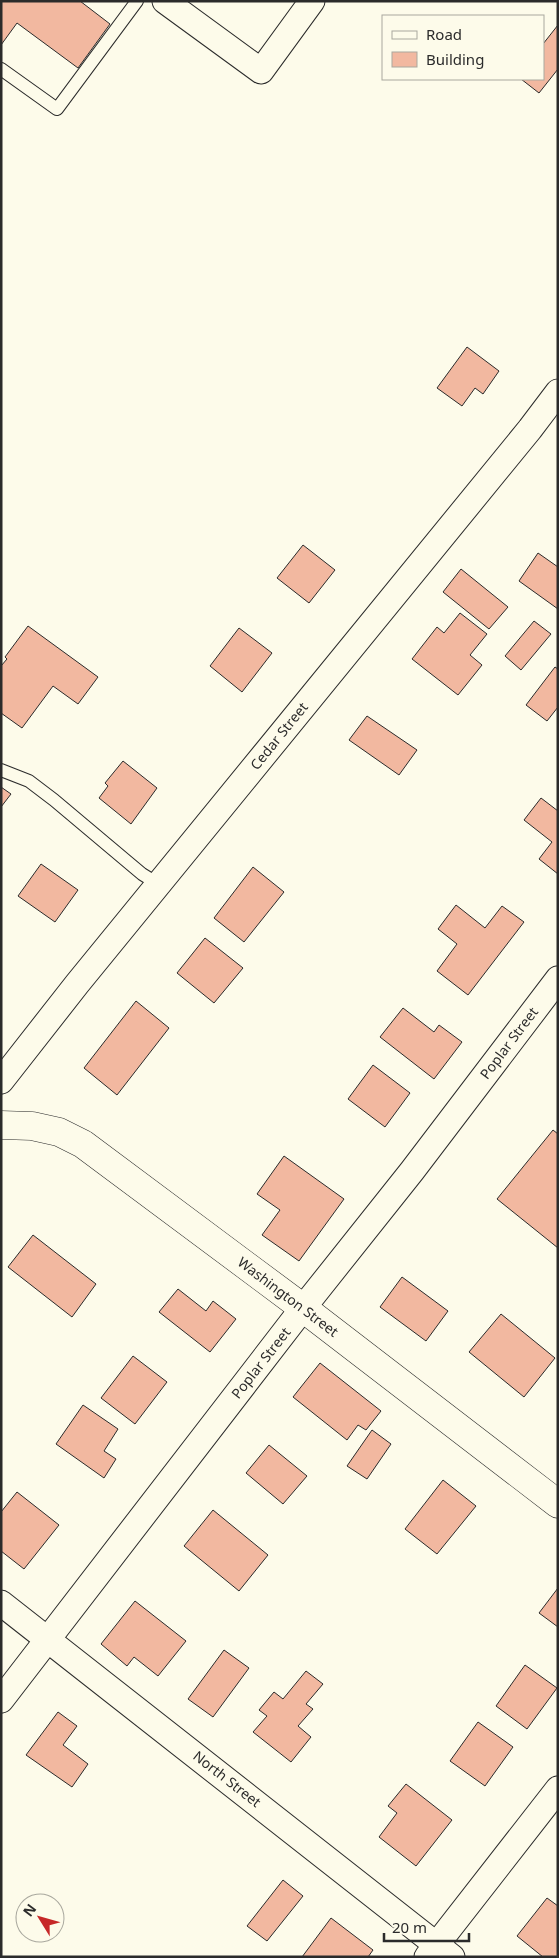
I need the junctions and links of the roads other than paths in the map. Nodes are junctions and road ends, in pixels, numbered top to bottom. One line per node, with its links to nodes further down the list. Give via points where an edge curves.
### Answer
1 (137, 1): 4 (lane, via 57,109)
2 (165, 1): 3 (street, via 261,71)
3 (312, 1)
4 (1, 69)
5 (558, 392): 7 (street, Cedar Street)
6 (1, 770): 7 (lane, via 29,781)
7 (158, 884): 9 (street, Cedar Street)
8 (558, 979): 11 (street, Poplar Street)
9 (1, 1081)
10 (1, 1125): 11 (street, Washington Street, via 32,1126 59,1132 84,1144)
11 (303, 1308): 12 (street, Washington Street); 14 (street, Poplar Street)
12 (558, 1504)
13 (1, 1603): 14 (street, North Street)
14 (47, 1640): 15 (street, Poplar Street); 17 (street, North Street)
15 (1, 1700)
16 (558, 1789): 17 (street)
17 (438, 1952)

